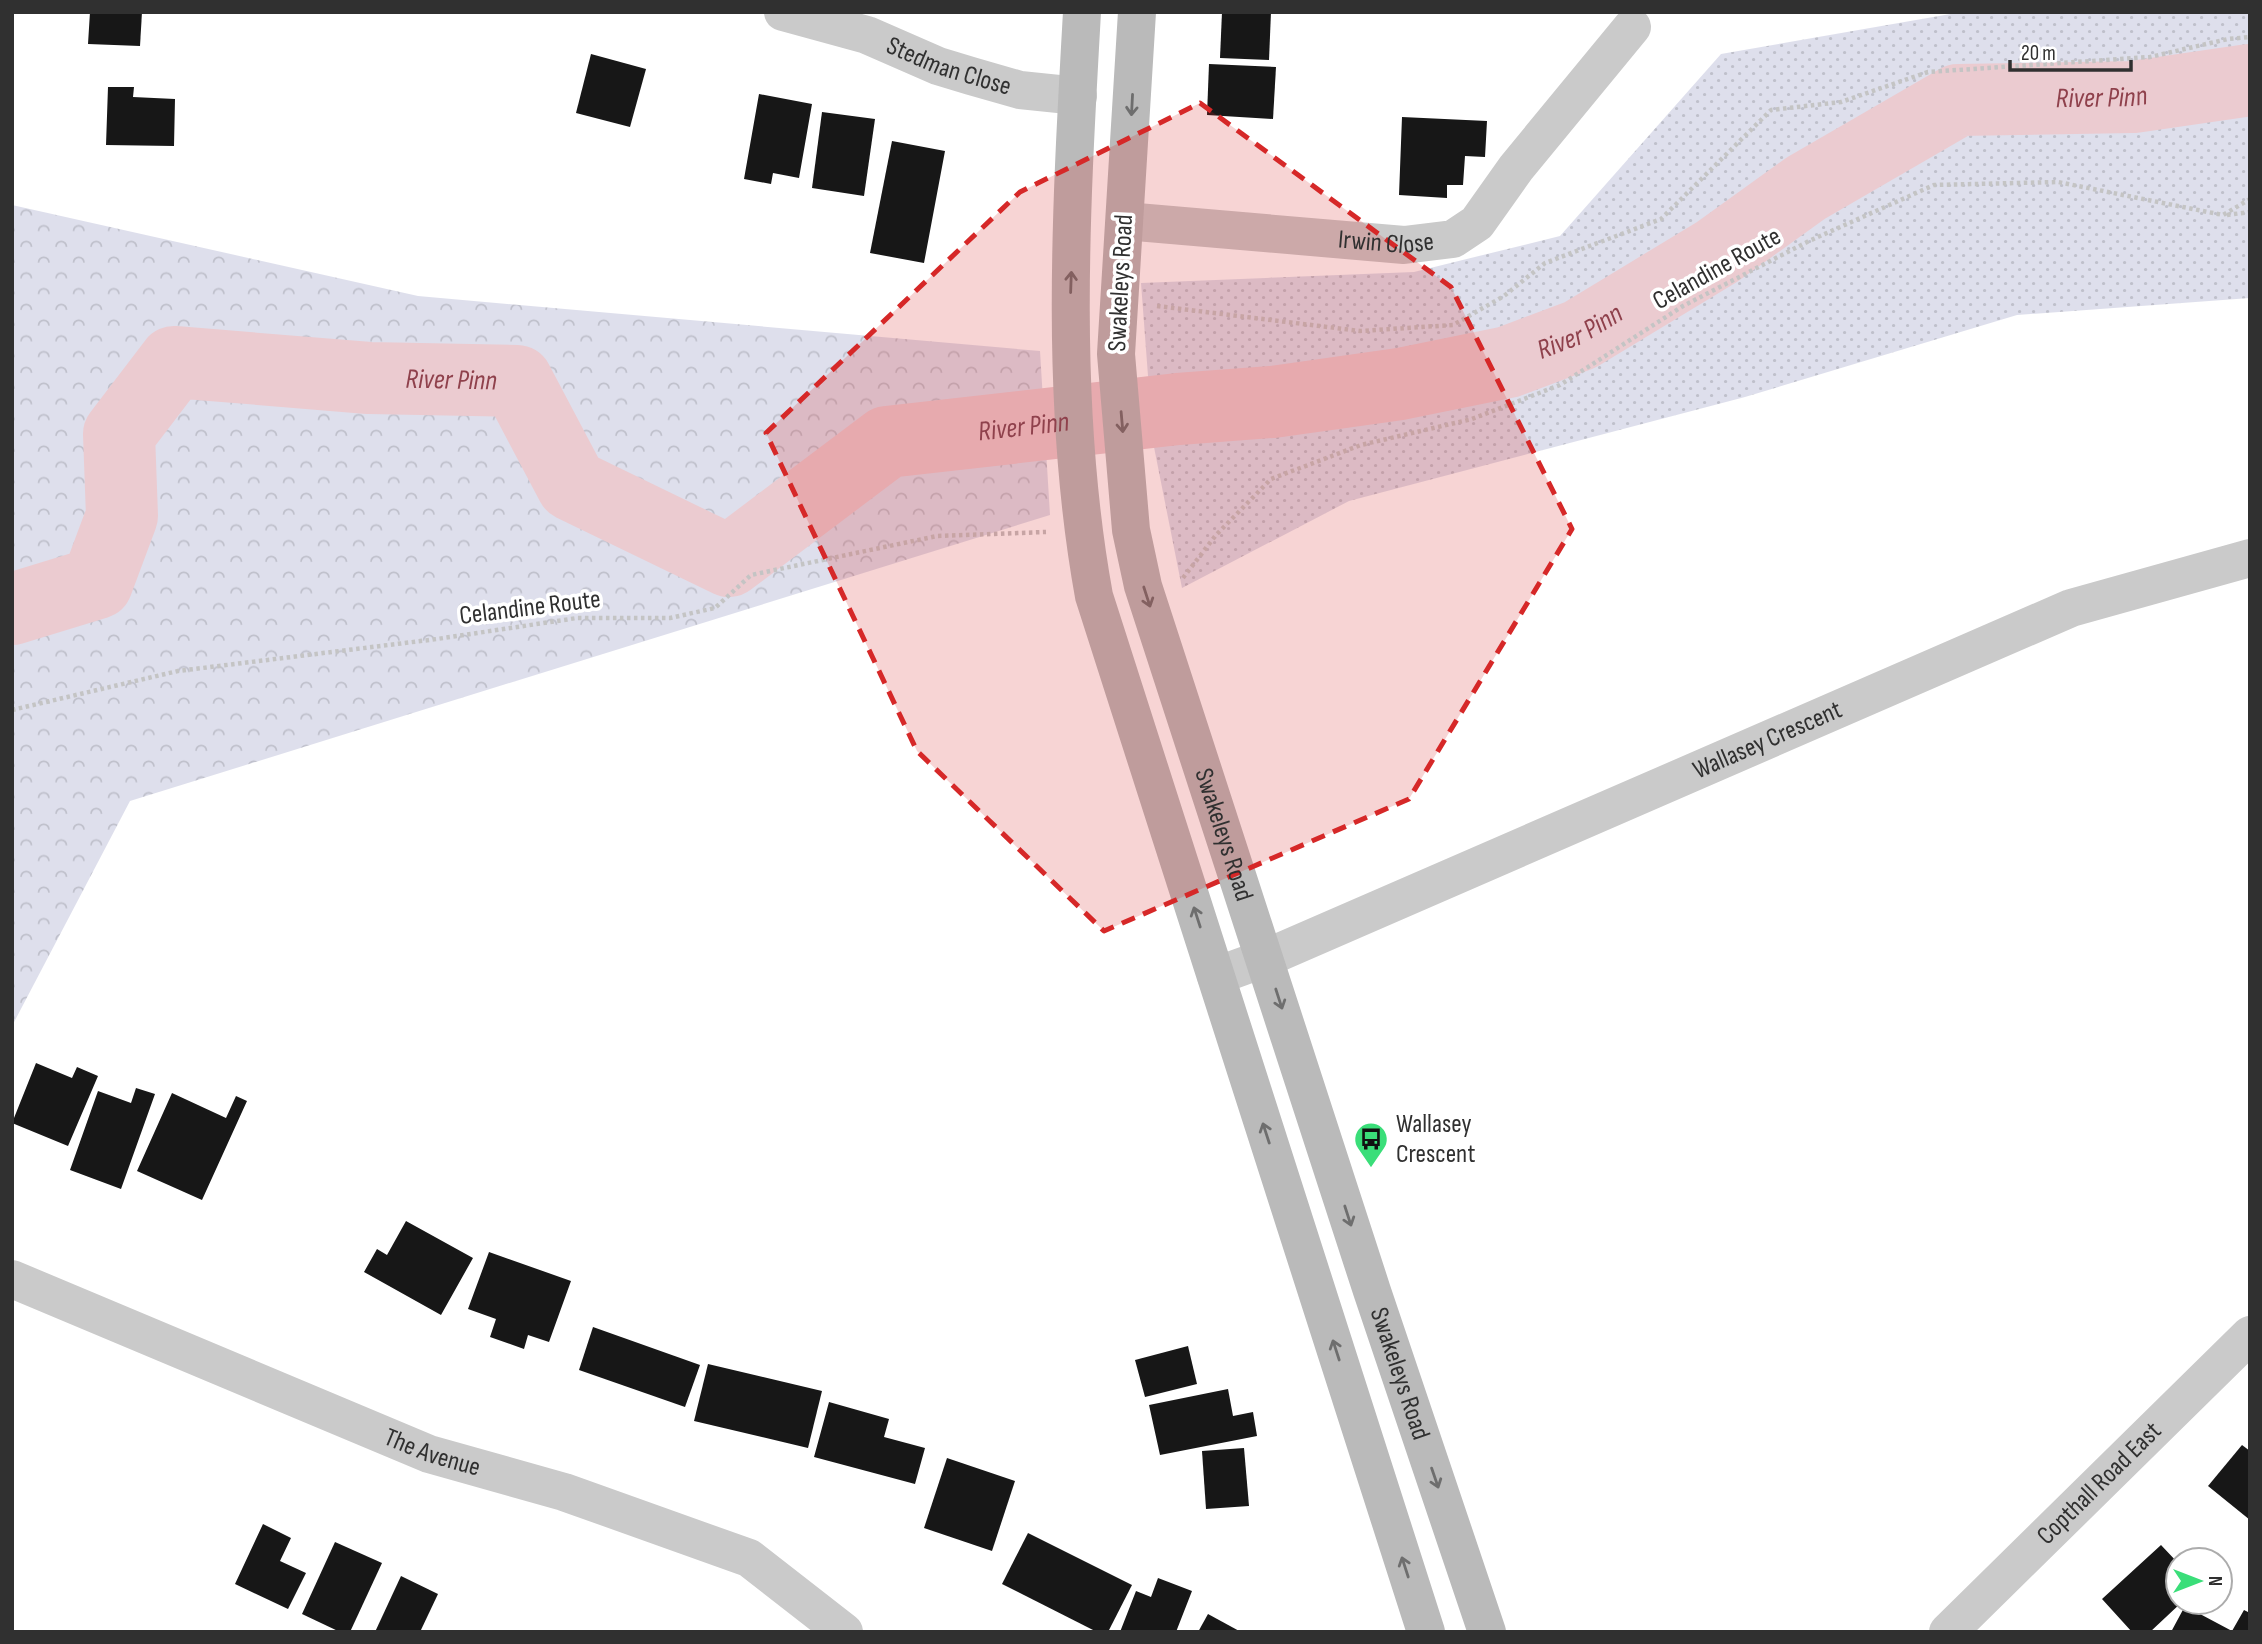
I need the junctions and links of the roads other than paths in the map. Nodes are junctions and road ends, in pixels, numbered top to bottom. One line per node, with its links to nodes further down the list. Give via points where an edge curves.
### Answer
1 (783, 12): 7 (street, Stedman Close, via 856,31 938,66 1020,90)
2 (1082, 12): 5 (main road, Swakeleys Road)
3 (1137, 12): 6 (main road, Swakeleys Road)
4 (1632, 27): 8 (street, Irwin Close, via 1516,168 1477,223 1453,239 1404,245)
5 (1080, 51): 6 (main road); 7 (main road, Swakeleys Road)
6 (1135, 54): 8 (main road, Swakeleys Road, one-way to 8)
7 (1078, 96): 11 (main road, Swakeleys Road, one-way to 7, via 1094,596 1082,531 1069,350)
8 (1125, 221): 10 (main road, Swakeleys Road, one-way to 10, via 1116,354 1131,530 1143,586)
9 (2250, 558): 10 (street, Wallasey Crescent, via 2071,608)
10 (1266, 958): 11 (street, Wallasey Crescent); 16 (main road, Swakeleys Road, one-way to 16)
11 (1216, 976): 15 (main road, Swakeleys Road, one-way to 11)
12 (12, 1279): 14 (street, The Avenue, via 429,1454 564,1492 749,1558)
13 (2250, 1335): 17 (street, Copthall Road East)
14 (844, 1632)
15 (1426, 1632)
16 (1487, 1632)
17 (1948, 1632)

